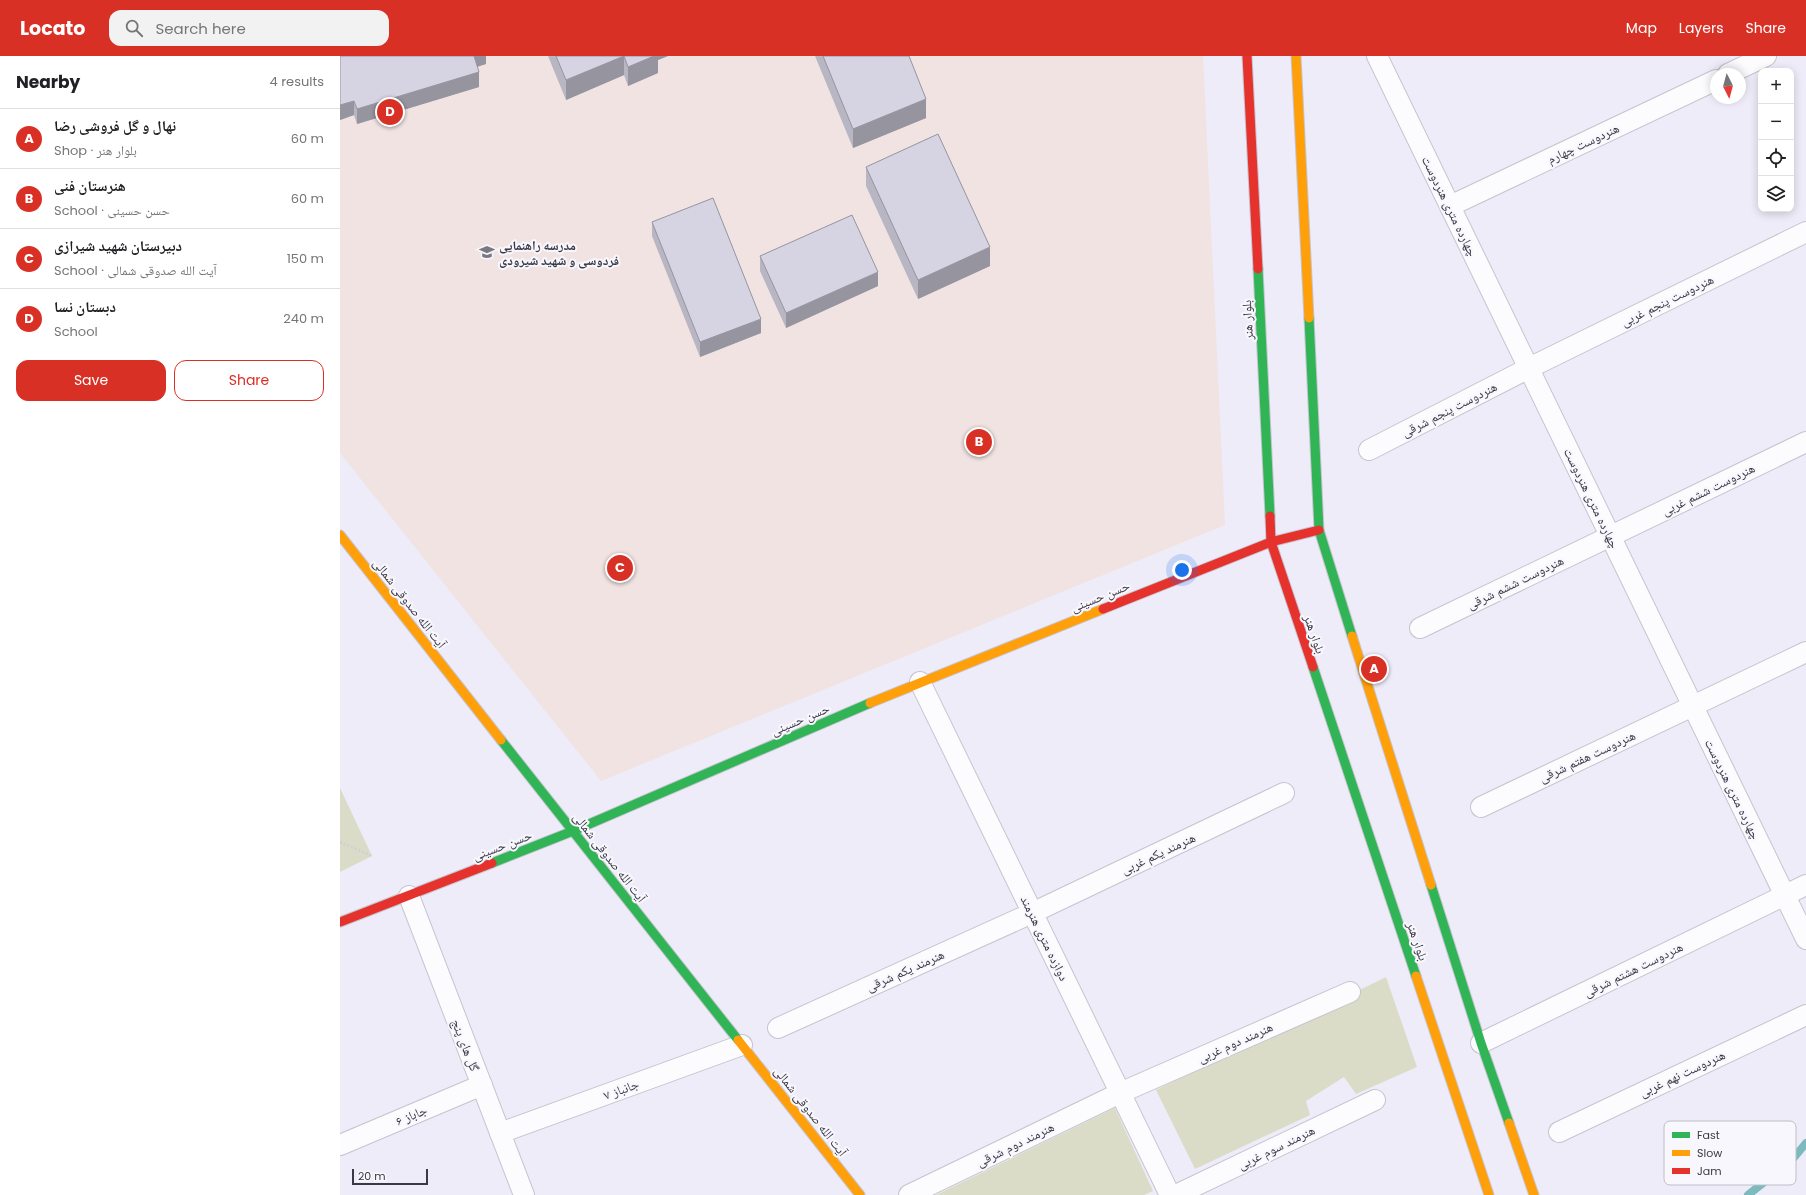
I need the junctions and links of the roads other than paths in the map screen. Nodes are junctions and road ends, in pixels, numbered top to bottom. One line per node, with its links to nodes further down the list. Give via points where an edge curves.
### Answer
1 (1247, 56): 15 (main road, بلوار هنر)
2 (1296, 56): 12 (main road)
3 (1377, 56): 7 (street, چهارده متری هنردوست)
4 (1766, 56): 5 (street)
5 (1741, 68)
6 (1710, 83): 7 (street, هنردوست چهارم)
7 (1450, 206): 9 (street, چهارده متری هنردوست)
8 (1806, 232): 9 (street, هنردوست پنجم غربی)
9 (1529, 368): 11 (street, هنردوست پنجم شرقی); 14 (street, چهارده متری هنردوست)
10 (1806, 442): 14 (street, هنردوست ششم غربی)
11 (1368, 450)
12 (1319, 530): 15 (main road, حسن حسینی); 32 (main road)
13 (340, 535): 22 (main road, آیت الله صدوقی شمالی)
14 (1610, 536): 16 (street, هنردوست ششم شرقی); 19 (street, چهارده متری هنردوست)
15 (1270, 542): 18 (main road, حسن حسینی); 45 (main road, بلوار هنر)
16 (1420, 628)
17 (1806, 652): 19 (street, هنردوست هفتم شرقی)
18 (920, 682): 22 (main road, حسن حسینی); 26 (street, دوازده متری هنرمند)
19 (1693, 706): 21 (street, هنردوست هفتم شرقی); 24 (street, چهارده متری هنردوست)
20 (1284, 793): 26 (street, هنرمند یکم غربی)
21 (1481, 807)
22 (573, 831): 25 (main road, حسن حسینی); 33 (main road, آیت الله صدوقی شمالی)
23 (1806, 885): 24 (street, هنردوست هشتم شرقی)
24 (1785, 895): 28 (street, چهارده متری هنردوست); 32 (street, هنردوست هشتم شرقی)
25 (409, 896): 27 (main road, حسن حسینی); 34 (street, گل های پنج)
26 (1032, 912): 31 (street, هنرمند یکم شرقی); 35 (street, دوازده متری هنرمند)
27 (340, 922)
28 (1806, 939)
29 (1350, 992): 35 (street, هنرمند دوم غربی)
30 (1806, 1015): 37 (street, هنردوست نهم غربی)
31 (778, 1028)
32 (1480, 1043): 46 (main road)
33 (742, 1045): 38 (street, جانباز ۷); 41 (main road, آیت الله صدوقی شمالی)
34 (482, 1085): 38 (street, گل های پنج); 39 (street, جاباز ۶)
35 (1120, 1093): 42 (street, هنرمند دوم شرقی); 43 (street, دوازده متری هنرمند)
36 (1376, 1100): 44 (street, هنرمند سوم غربی)
37 (1559, 1132)
38 (500, 1133): 40 (street, گل های پنج)
39 (340, 1145)
40 (524, 1195)
41 (860, 1195)
42 (909, 1195)
43 (1170, 1195)
44 (1176, 1195)
45 (1489, 1195)
46 (1534, 1195)

